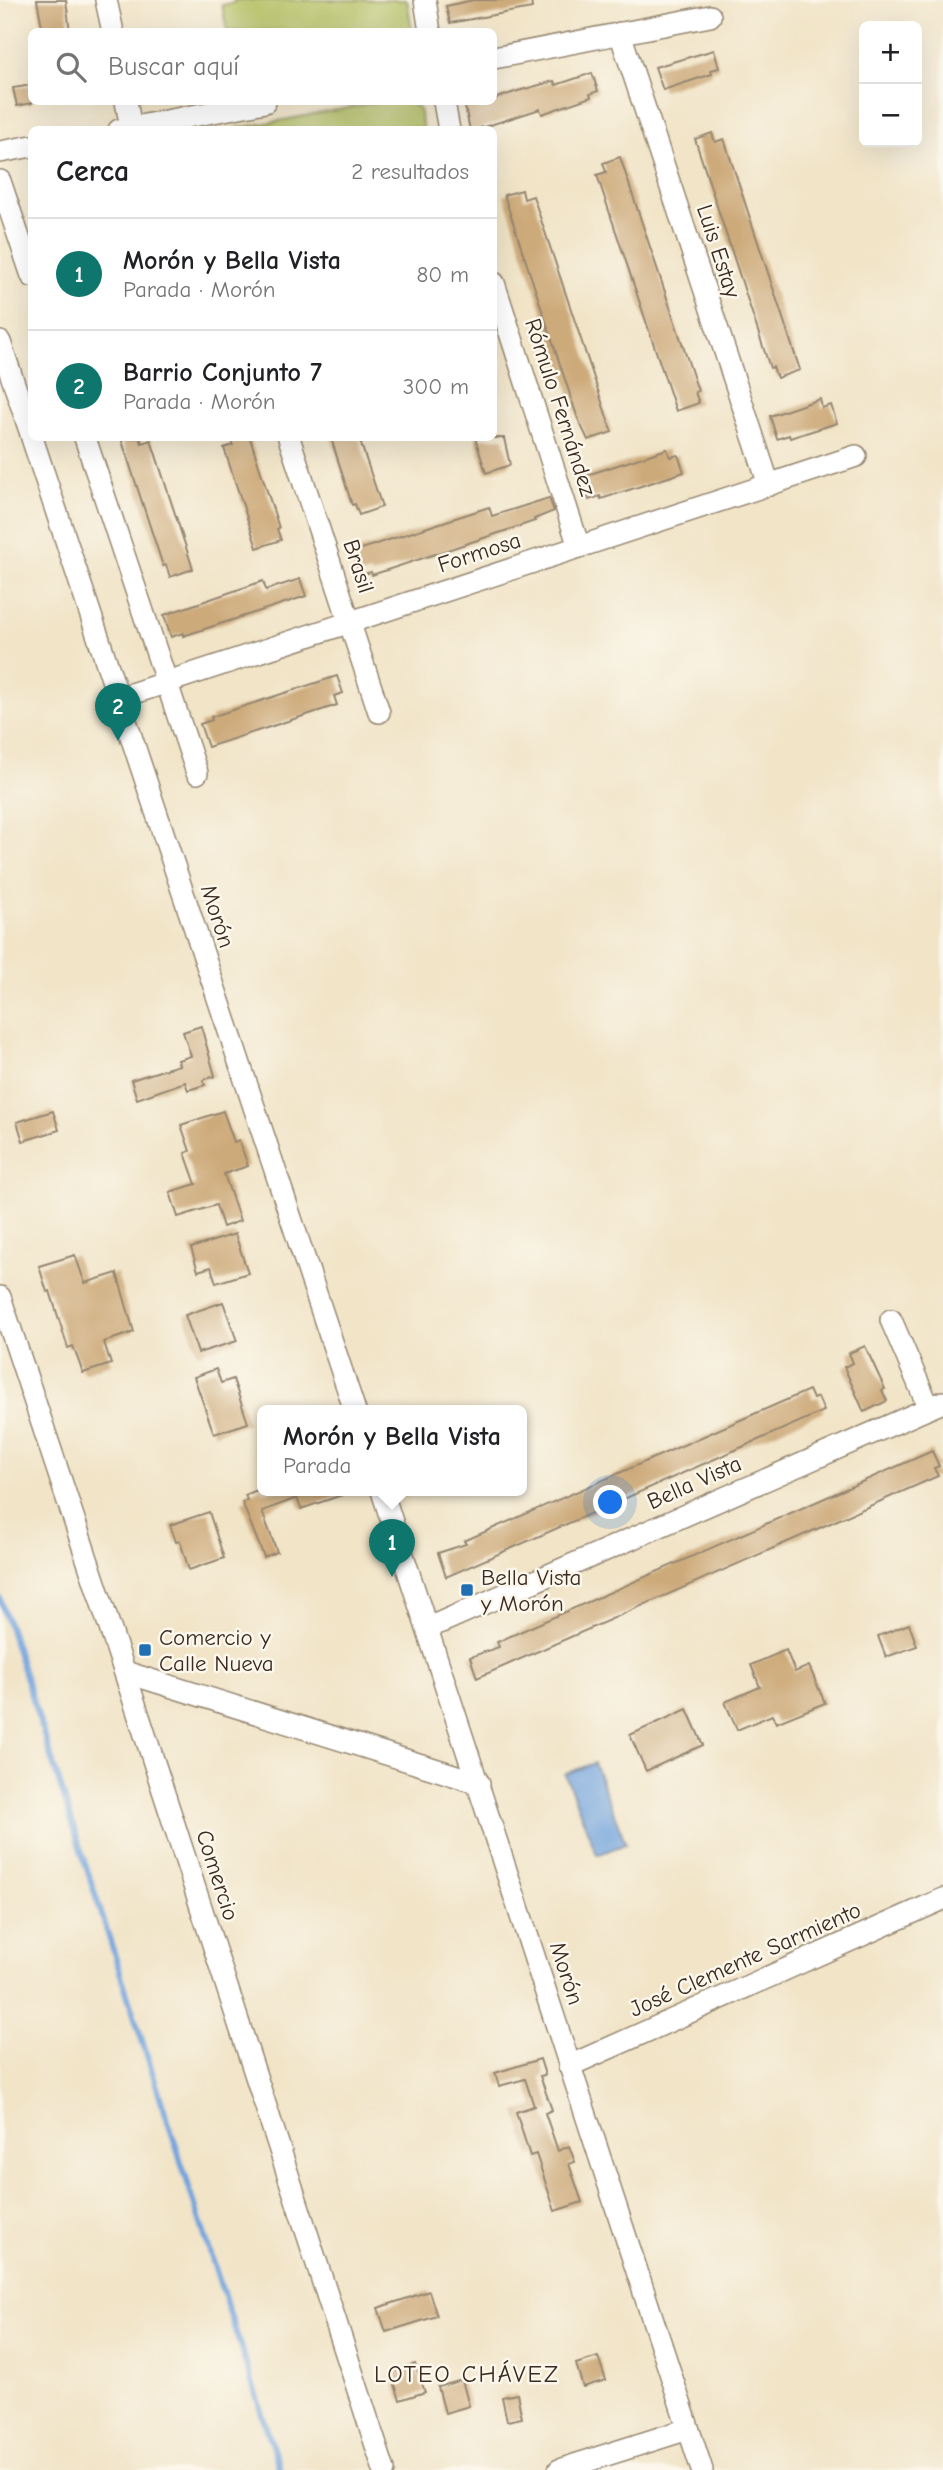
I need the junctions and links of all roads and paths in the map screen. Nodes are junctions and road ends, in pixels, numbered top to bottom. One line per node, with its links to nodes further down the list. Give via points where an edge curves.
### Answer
1 (106, 0): 4 (street)
2 (425, 0): 5 (street)
3 (709, 16): 6 (street)
4 (112, 28)
5 (429, 28)
6 (620, 33): 7 (street); 26 (street, Luis Estay)
7 (497, 57)
8 (126, 105): 12 (street)
9 (254, 105): 11 (street)
10 (445, 105): 14 (street)
11 (186, 123): 13 (street)
12 (125, 126)
13 (149, 126)
14 (448, 126)
15 (28, 147): 16 (street)
16 (0, 152)
17 (0, 181): 18 (street)
18 (28, 264)
19 (497, 292): 27 (street, Rómulo Fernández)
20 (0, 342): 21 (street, Morón)
21 (28, 425)
22 (33, 441): 30 (street, Morón)
23 (86, 441): 29 (street)
24 (290, 441): 28 (street, Brasil)
25 (856, 456): 26 (street, Formosa)
26 (769, 485): 27 (street, Formosa)
27 (579, 547): 28 (street, Formosa)
28 (350, 622): 29 (street, Formosa); 31 (street, Brasil)
29 (167, 683): 30 (street, Formosa); 32 (street)
30 (118, 698): 35 (street, Morón)
31 (379, 712)
32 (197, 773)
33 (0, 1297): 39 (street, Comercio)
34 (891, 1320): 36 (street)
35 (353, 1405)
36 (936, 1405): 38 (street, Bella Vista)
37 (384, 1496): 38 (street, Morón)
38 (428, 1628): 40 (street, Morón)
39 (125, 1672): 40 (street); 44 (street, Comercio)
40 (479, 1783): 42 (street, Morón)
41 (943, 1899): 42 (street, José Clemente Sarmiento)
42 (569, 2066): 43 (street, Morón)
43 (688, 2429): 45 (street); 46 (street, Morón)
44 (384, 2470)
45 (559, 2470)
46 (702, 2470)

